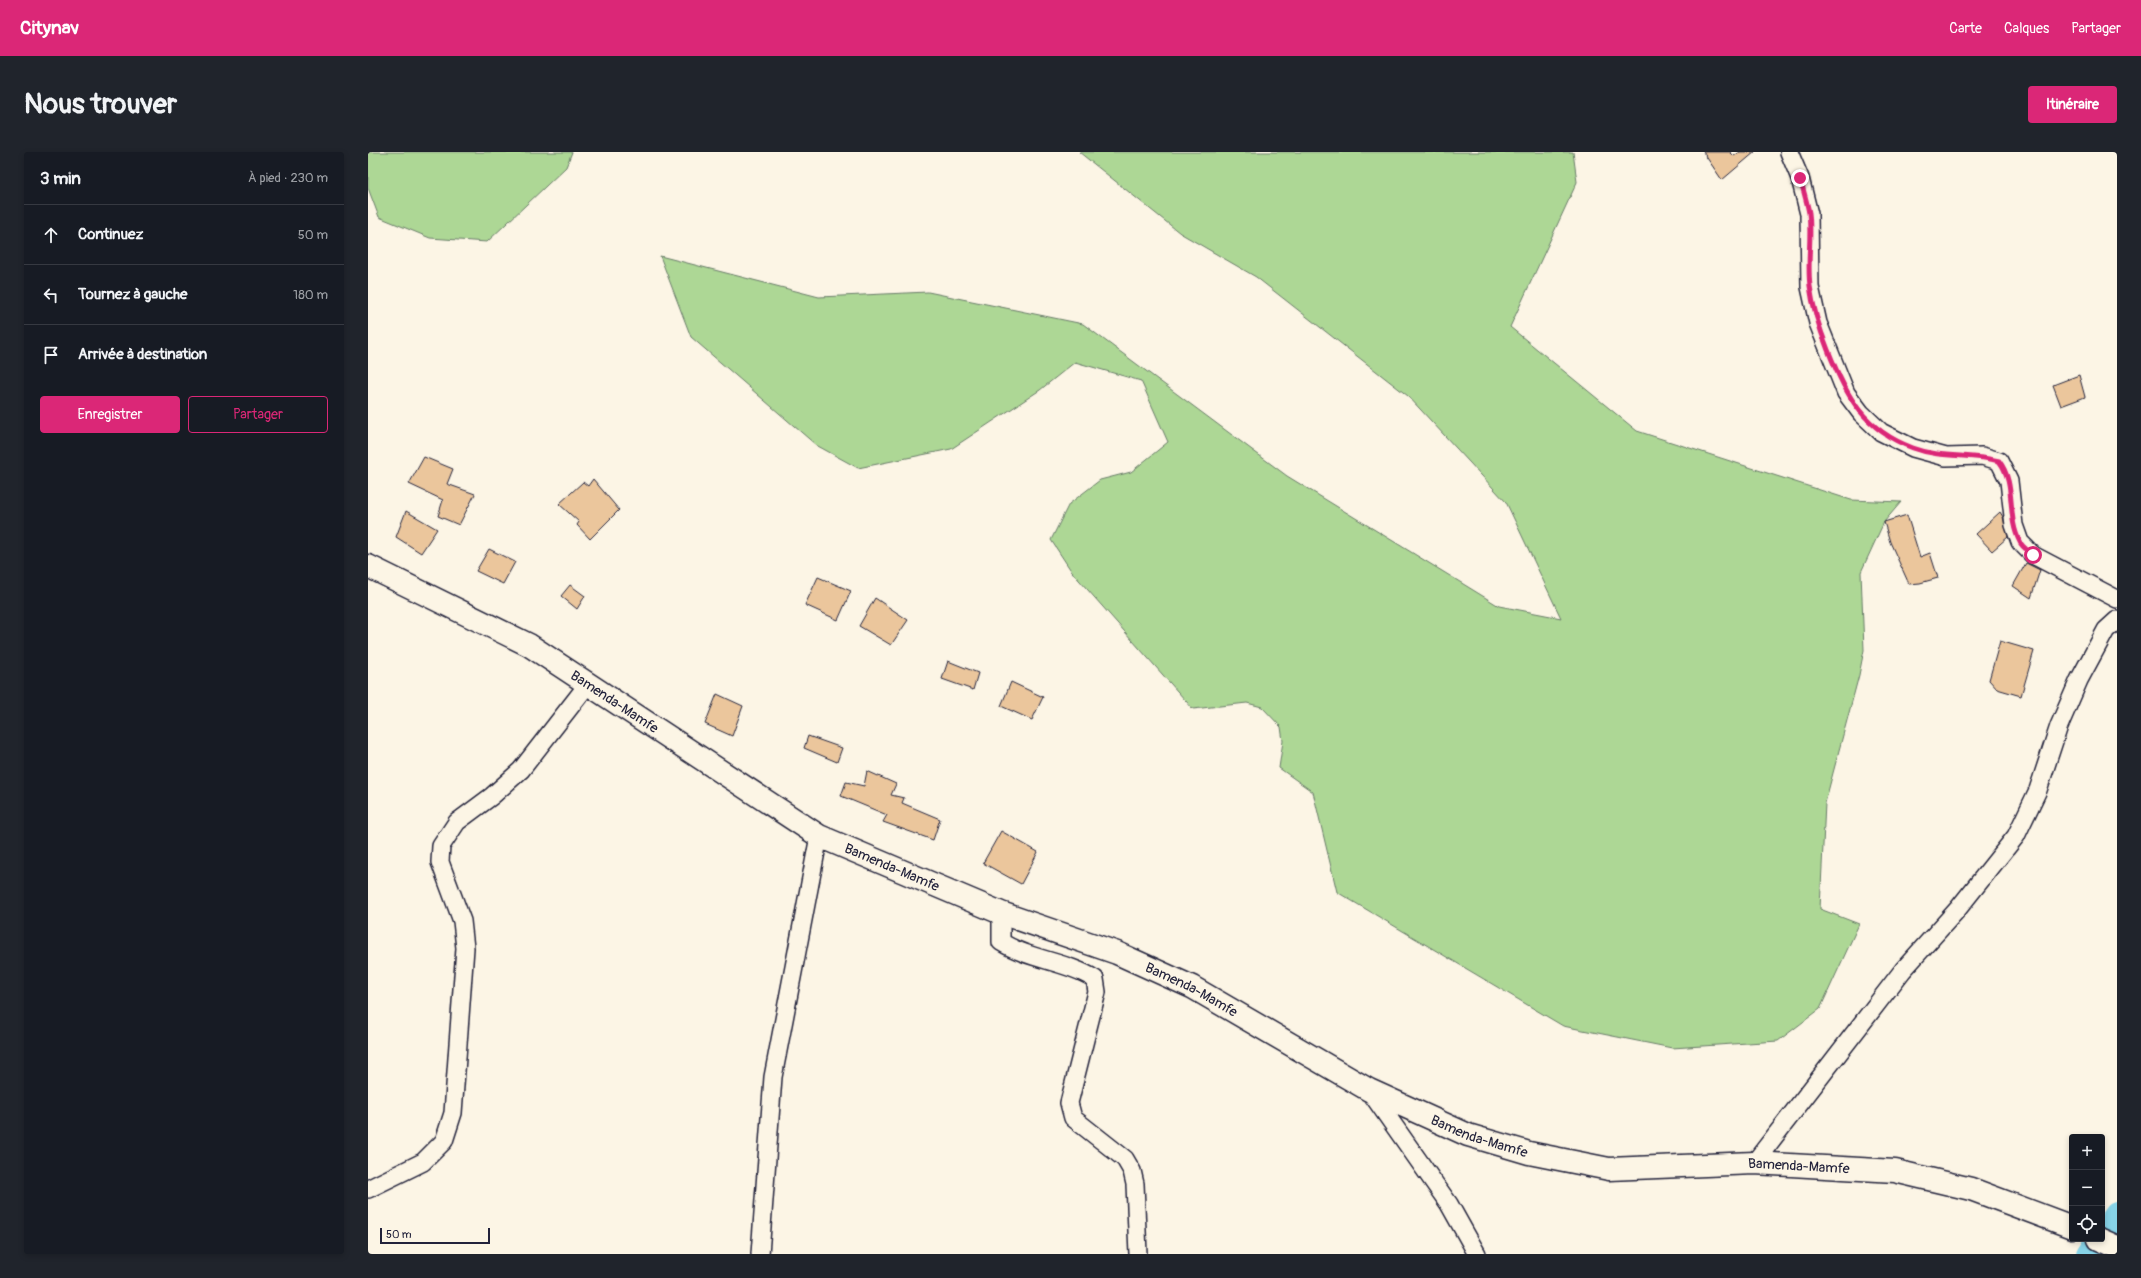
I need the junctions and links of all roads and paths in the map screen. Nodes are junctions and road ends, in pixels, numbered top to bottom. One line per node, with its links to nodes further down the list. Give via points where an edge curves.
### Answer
1 (1789, 152): 3 (street, via 1800,178 1809,214 1810,287 1818,323 1846,393 1881,432 1913,448 1946,457 1982,456 1999,461 2008,481 2014,525 2020,542 2033,555)
2 (368, 566): 5 (highway, Bamenda-Mamfe, via 530,645)
3 (2117, 599)
4 (2117, 620): 9 (street, via 2106,630 2079,680 2059,726 2038,790 2016,836 1957,910 1903,970)
5 (588, 684): 6 (highway, Bamenda-Mamfe); 10 (street, via 521,770 492,796 456,822 441,846 440,862 462,921 465,948 453,1113 444,1141 423,1162)
6 (819, 836): 7 (highway, Bamenda-Mamfe); 14 (street, via 773,1077)
7 (1001, 913): 8 (highway, Bamenda-Mamfe, via 1117,953 1192,987); 15 (street, via 1001,942 1012,949 1082,971 1095,978 1097,992 1070,1103 1073,1118 1125,1160 1132,1171)
8 (1369, 1090): 9 (highway, Bamenda-Mamfe, via 1468,1135 1529,1153 1609,1169); 16 (street, via 1449,1204)
9 (1754, 1163): 11 (highway, Bamenda-Mamfe, via 1896,1171 1971,1189)
10 (368, 1189)
11 (2064, 1223)
12 (2105, 1242): 13 (highway)
13 (2117, 1247)
14 (760, 1254)
15 (1138, 1254)
16 (1477, 1254)

